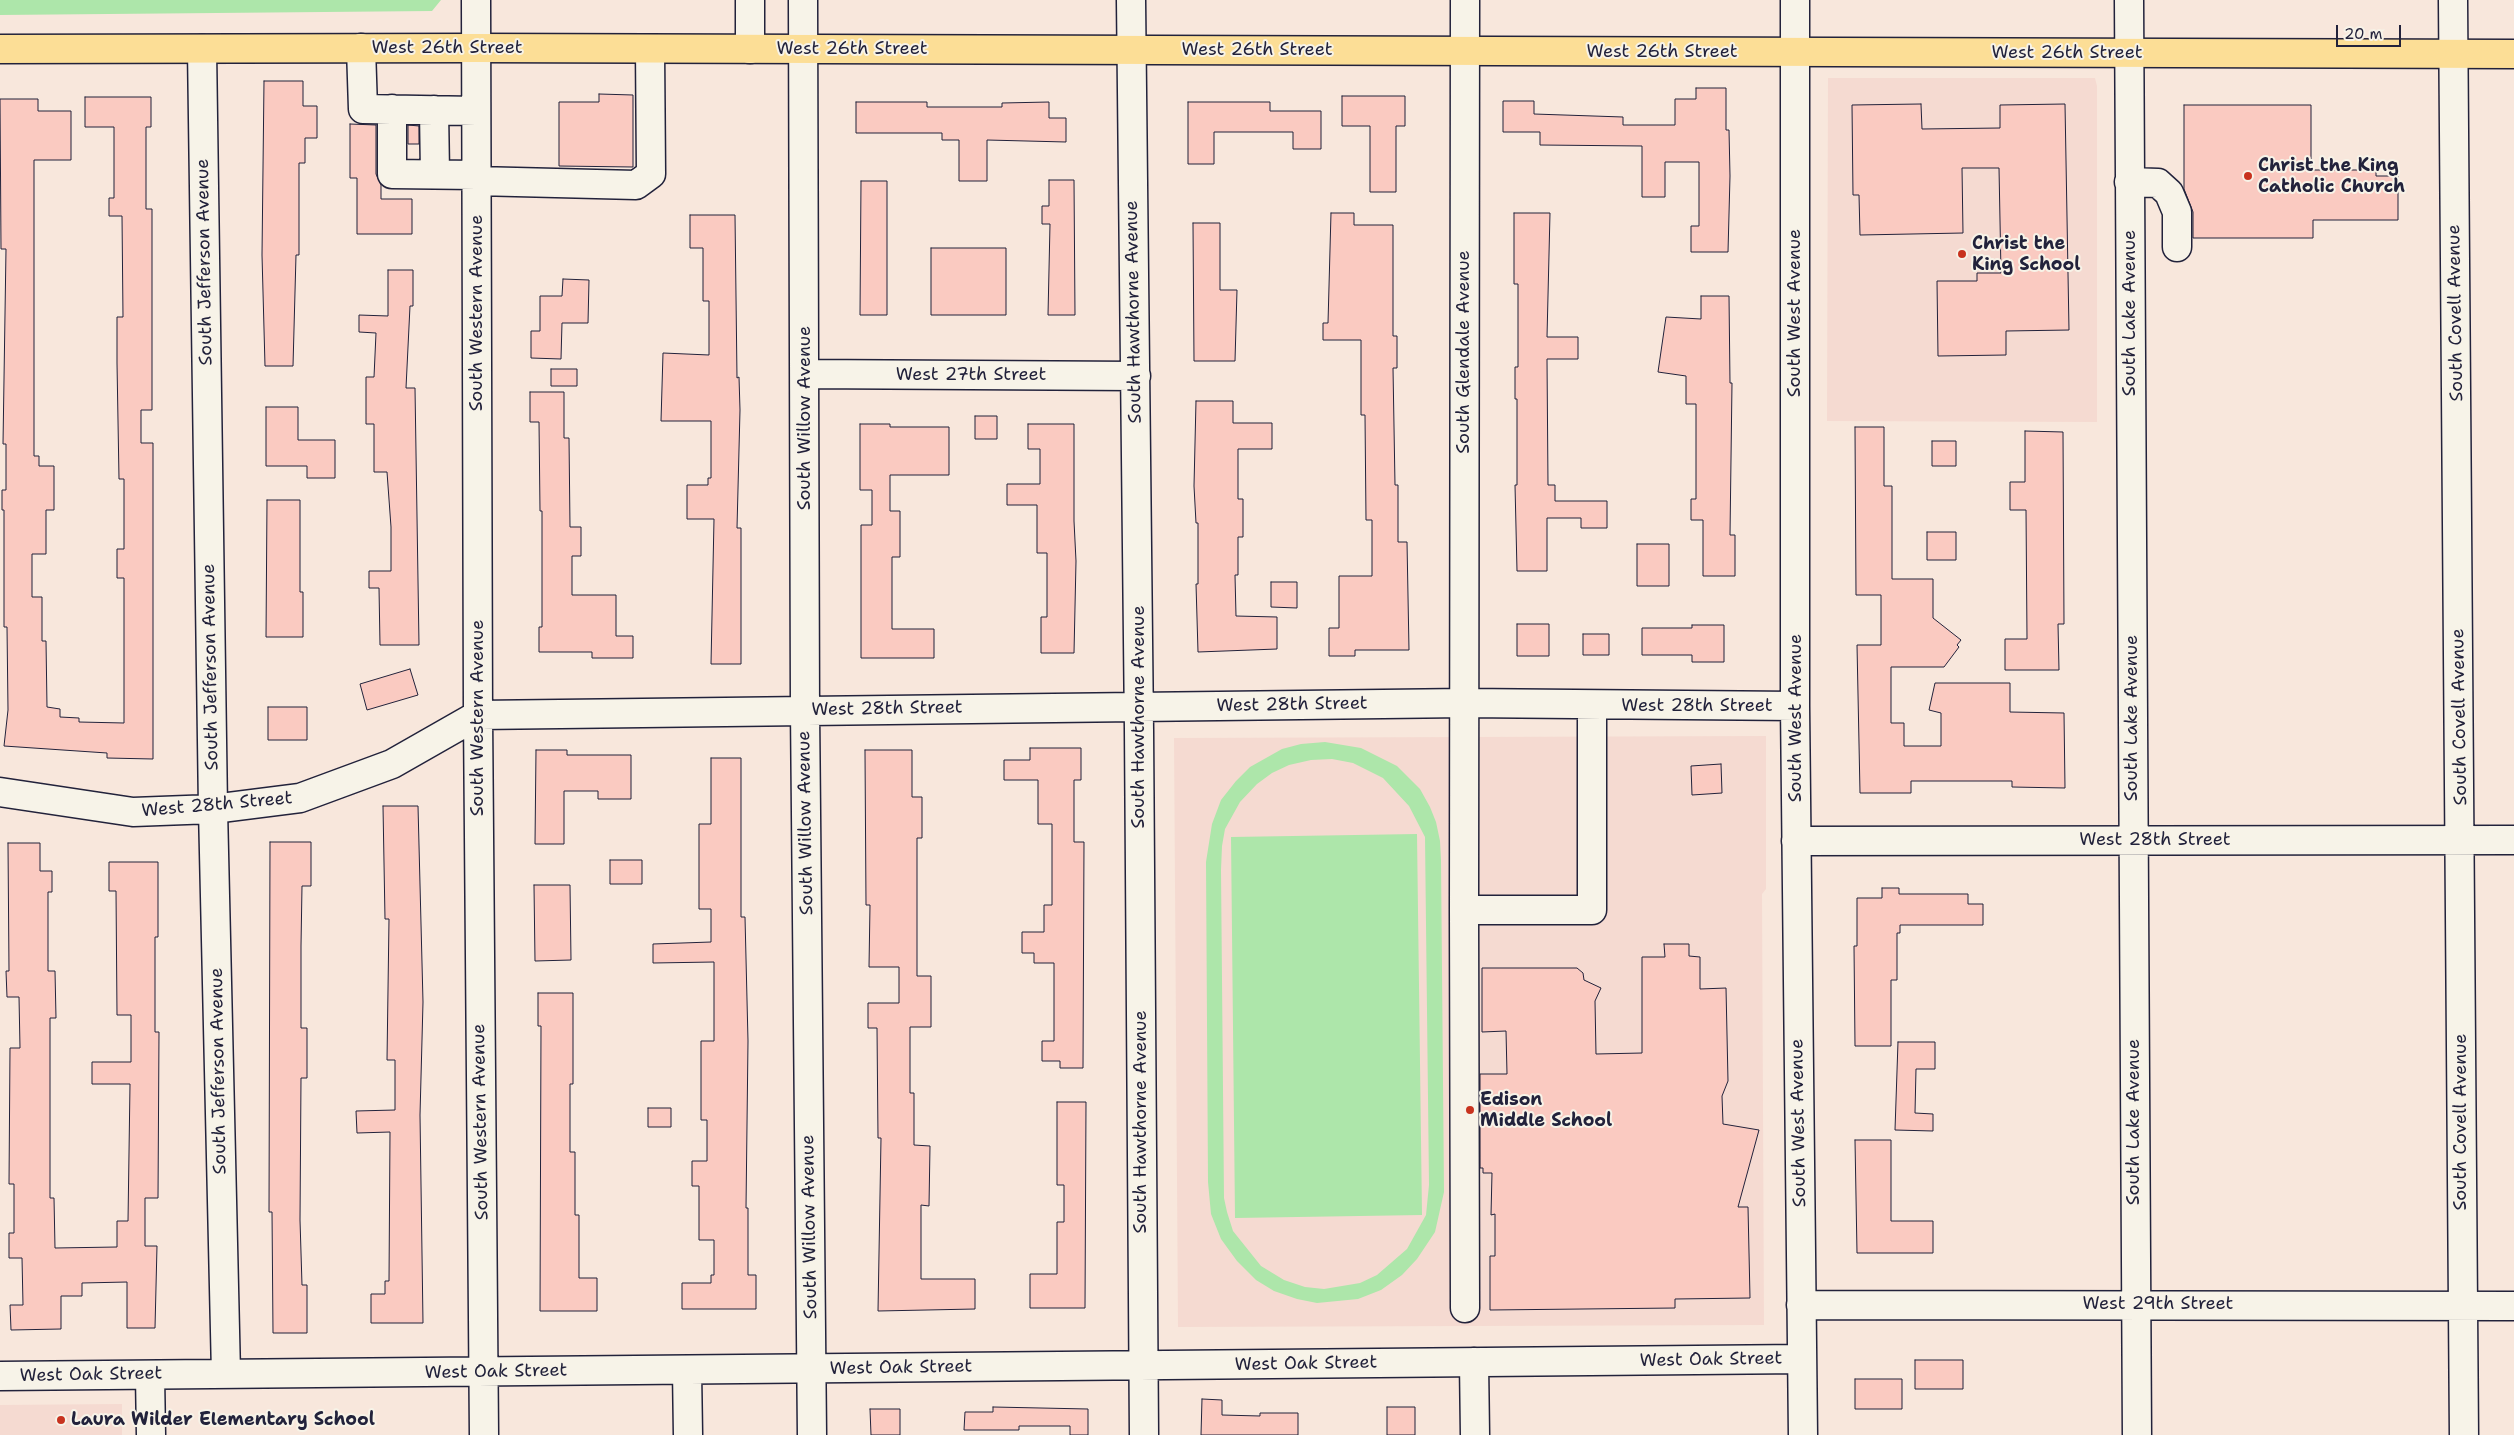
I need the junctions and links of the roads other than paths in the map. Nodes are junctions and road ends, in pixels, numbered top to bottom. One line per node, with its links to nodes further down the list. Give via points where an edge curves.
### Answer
1 (476, 0): 10 (street, South Western Avenue)
2 (750, 0): 14 (street)
3 (803, 0): 15 (street, South Willow Avenue)
4 (1131, 0): 16 (street, South Hawthorne Avenue)
5 (1465, 0): 17 (street, South Glendale Avenue)
6 (1795, 0): 18 (street, South West Avenue)
7 (2129, 0): 19 (street, South Lake Avenue)
8 (2453, 0): 20 (street, South Covell Avenue)
9 (361, 48): 10 (main road, West 26th Street); 12 (main road, West 26th Street); 22 (street, via 363,109)
10 (476, 48): 13 (main road, West 26th Street); 24 (street, South Western Avenue)
11 (0, 49): 12 (main road, West 26th Street)
12 (202, 49): 38 (street, South Jefferson Avenue)
13 (650, 49): 14 (main road, West 26th Street); 26 (street, via 651,174 636,185)
14 (750, 49): 15 (main road, West 26th Street)
15 (802, 49): 16 (main road, West 26th Street); 29 (street, South Willow Avenue)
16 (1130, 50): 17 (main road, West 26th Street); 30 (street, South Hawthorne Avenue)
17 (1464, 51): 18 (main road, West 26th Street); 31 (street, South Glendale Avenue)
18 (1795, 52): 19 (main road, West 26th Street); 34 (street, South West Avenue)
19 (2129, 53): 20 (main road, West 26th Street); 27 (street, South Lake Avenue)
20 (2453, 54): 21 (main road, West 26th Street); 40 (street, South Covell Avenue)
21 (2514, 54)
22 (392, 109): 23 (street); 25 (street, via 392,174)
23 (434, 110): 24 (street); 25 (street)
24 (476, 111): 26 (street, South Western Avenue)
25 (435, 174): 26 (street)
26 (476, 178): 36 (street, South Western Avenue)
27 (2129, 182): 28 (street, via 2158,183 2170,193 2177,212); 39 (street, South Lake Avenue)
28 (2177, 247)
29 (805, 374): 30 (street, West 27th Street); 35 (street, South Willow Avenue)
30 (1136, 376): 33 (street, South Hawthorne Avenue)
31 (1464, 704): 32 (street, West 28th Street); 33 (street, West 28th Street); 43 (street, South Glendale Avenue)
32 (1592, 705): 34 (street, West 28th Street); 43 (street, via 1592,910)
33 (1139, 706): 35 (street, West 28th Street); 51 (street, South Hawthorne Avenue)
34 (1796, 706): 42 (street, South West Avenue)
35 (805, 710): 36 (street, West 28th Street); 52 (street, South Willow Avenue)
36 (478, 715): 38 (street, West 28th Street, via 392,764 345,783 300,798); 54 (street, South Western Avenue)
37 (0, 792): 38 (street, West 28th Street, via 133,812)
38 (214, 809): 55 (street, South Jefferson Avenue)
39 (2133, 840): 40 (street, West 28th Street); 42 (street, West 28th Street); 44 (street, South Lake Avenue)
40 (2461, 840): 41 (street, West 28th Street); 46 (street, South Covell Avenue)
41 (2514, 840)
42 (1796, 841): 45 (street, South West Avenue)
43 (1464, 910): 48 (street, South Glendale Avenue)
44 (2136, 1304): 45 (street, West 29th Street); 46 (street, West 29th Street); 65 (street, South Lake Avenue)
45 (1801, 1305): 49 (street, South West Avenue)
46 (2462, 1306): 47 (street, West 29th Street); 66 (street, South Covell Avenue)
47 (2514, 1306)
48 (1464, 1308)
49 (1802, 1360): 50 (street, West Oak Street); 64 (street, South West Avenue)
50 (1474, 1362): 51 (street, West Oak Street); 63 (street)
51 (1142, 1366): 52 (street, West Oak Street); 62 (street, South Hawthorne Avenue)
52 (811, 1368): 53 (street, West Oak Street); 61 (street, South Willow Avenue)
53 (687, 1370): 54 (street, West Oak Street); 60 (street)
54 (484, 1372): 55 (street, West Oak Street); 59 (street, South Western Avenue)
55 (226, 1374): 56 (street, West Oak Street)
56 (150, 1375): 57 (street, West Oak Street); 58 (street)
57 (0, 1376)
58 (151, 1435)
59 (484, 1435)
60 (688, 1435)
61 (812, 1435)
62 (1144, 1435)
63 (1475, 1435)
64 (1803, 1435)
65 (2137, 1435)
66 (2464, 1435)

